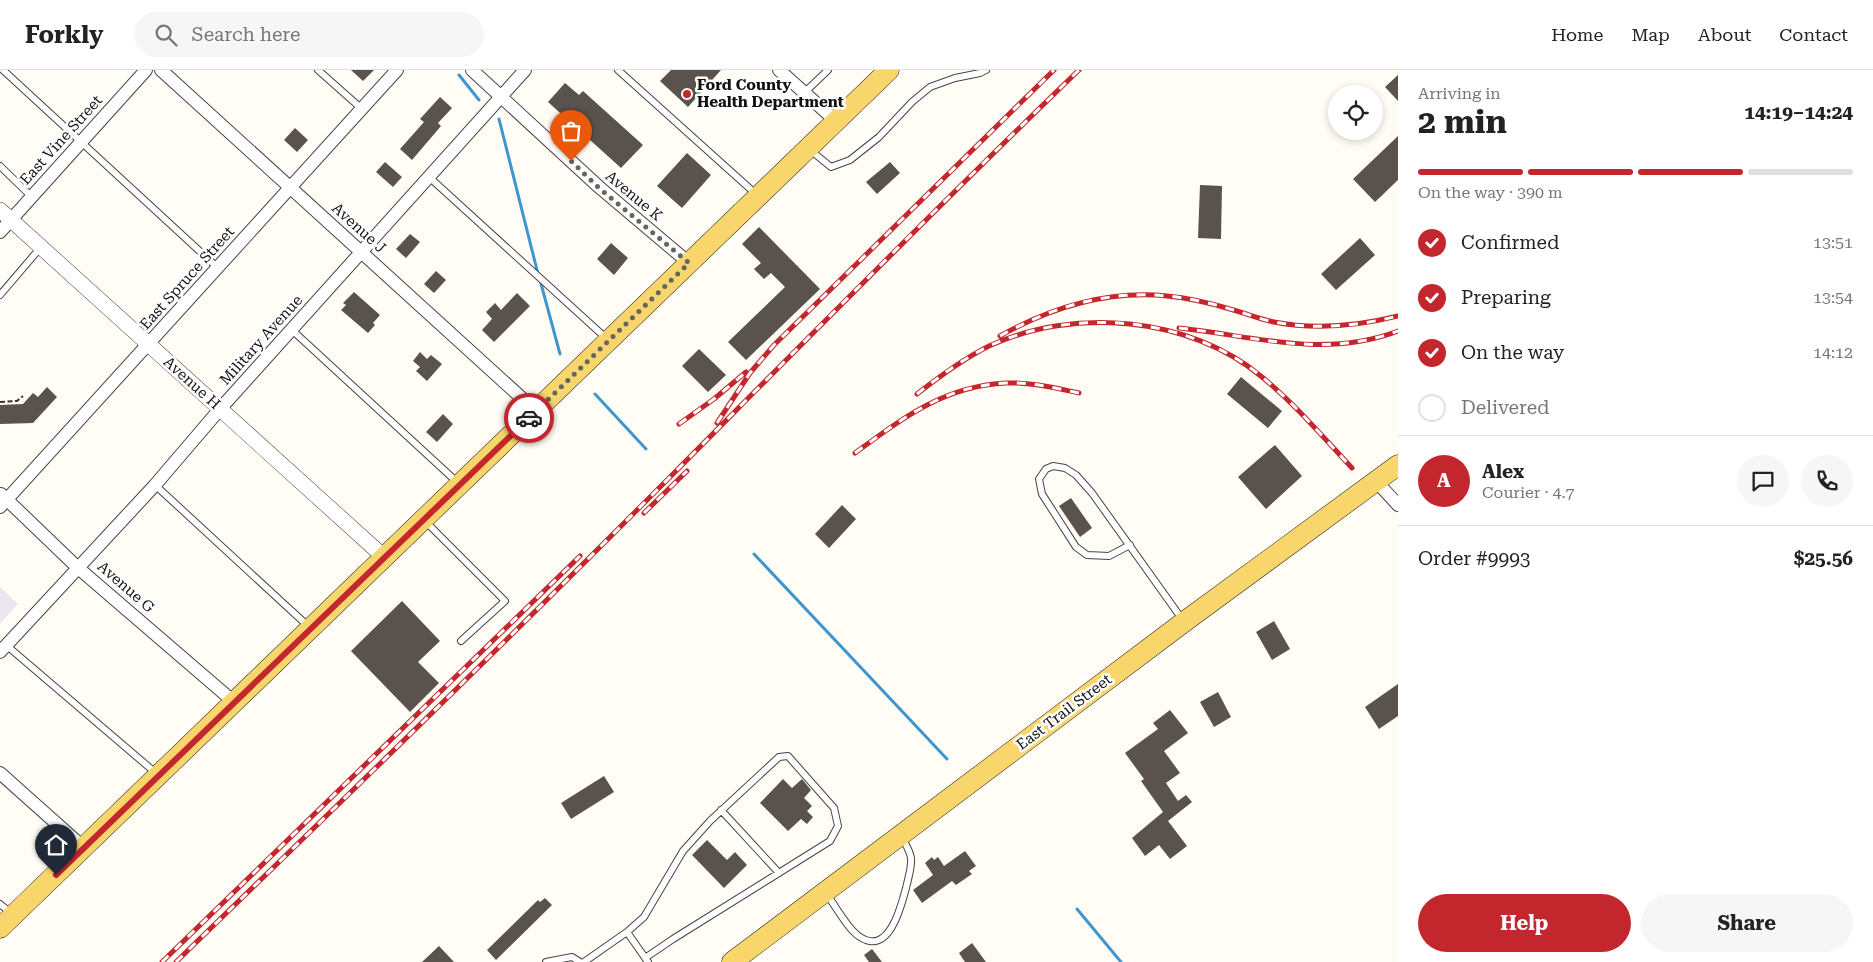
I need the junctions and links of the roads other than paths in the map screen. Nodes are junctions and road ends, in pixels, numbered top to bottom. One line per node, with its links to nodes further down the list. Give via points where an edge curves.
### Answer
1 (3, 70): 17 (lane)
2 (146, 70): 17 (street, East Vine Street)
3 (161, 70): 21 (street, Avenue J)
4 (318, 70): 15 (lane)
5 (397, 70): 15 (street, East Spruce Street)
6 (472, 70): 14 (street, Avenue K)
7 (525, 70): 14 (street, Military Avenue)
8 (618, 70): 22 (lane)
9 (779, 70): 13 (street)
10 (828, 70): 13 (lane)
11 (889, 70): 16 (main road)
12 (986, 70): 18 (lane, via 930,87 879,137 850,160 831,168)
13 (804, 93): 16 (street)
14 (502, 96): 20 (street, Military Avenue); 28 (street, Avenue K, via 599,188)
15 (362, 108): 21 (street, East Spruce Street)
16 (836, 121): 18 (main road)
17 (82, 142): 23 (street, East Vine Street); 29 (lane)
18 (808, 148): 22 (main road)
19 (0, 166): 23 (lane)
20 (429, 177): 27 (street, Military Avenue); 32 (lane)
21 (290, 188): 27 (street, Avenue J); 29 (street, East Spruce Street)
22 (758, 196): 28 (main road)
23 (32, 197): 24 (street, East Vine Street)
24 (6, 215): 25 (street, East Vine Street); 26 (street, Avenue H)
25 (0, 232)
26 (41, 247): 30 (lane); 33 (street, Avenue H)
27 (362, 252): 31 (street, Military Avenue); 35 (street, Avenue J)
28 (689, 263): 32 (main road)
29 (218, 268): 33 (street, East Spruce Street)
30 (0, 296)
31 (292, 330): 34 (street, Military Avenue); 39 (lane)
32 (609, 341): 35 (main road)
33 (149, 344): 34 (street, Avenue H); 40 (street, East Spruce Street)
34 (220, 409): 38 (street, Military Avenue); 44 (street, Avenue H)
35 (536, 411): 39 (main road)
36 (1398, 465): 37 (main road, East Trail Street)
37 (1376, 481): 41 (street); 46 (main road, East Trail Street)
38 (155, 485): 45 (street, Military Avenue); 47 (lane)
39 (460, 485): 42 (main road)
40 (2, 500): 45 (street, Avenue G)
41 (1398, 505)
42 (424, 519): 44 (main road); 48 (lane, via 505,601)
43 (1130, 545): 43 (lane, via 1076,475 1064,468 1053,466 1046,469 1039,479 1042,494 1076,547 1087,555 1109,556); 46 (lane)
44 (384, 557): 47 (main road)
45 (77, 567): 49 (street, Military Avenue); 50 (street, Avenue G)
46 (1184, 622): 54 (main road, East Trail Street)
47 (310, 629): 50 (main road)
48 (462, 642)
49 (3, 648): 52 (lane)
50 (234, 702): 52 (main road)
51 (0, 773): 55 (street)
52 (159, 775): 55 (main road)
53 (721, 810): 56 (lane); 56 (lane, via 779,757 788,756 834,808 838,826 830,841); 59 (lane, via 683,851 644,917)
54 (901, 834): 57 (main road, East Trail Street); 57 (lane, via 911,858 909,876 894,926 886,935 869,941 860,937)
55 (84, 848): 58 (main road)
56 (779, 873): 60 (lane, via 673,939)
57 (825, 892): 64 (main road, East Trail Street)
58 (4, 916)
59 (627, 932): 60 (lane); 63 (lane)
60 (647, 960)
61 (546, 962): 62 (lane, via 572,956)
62 (580, 962)
63 (584, 962)
64 (732, 962)

